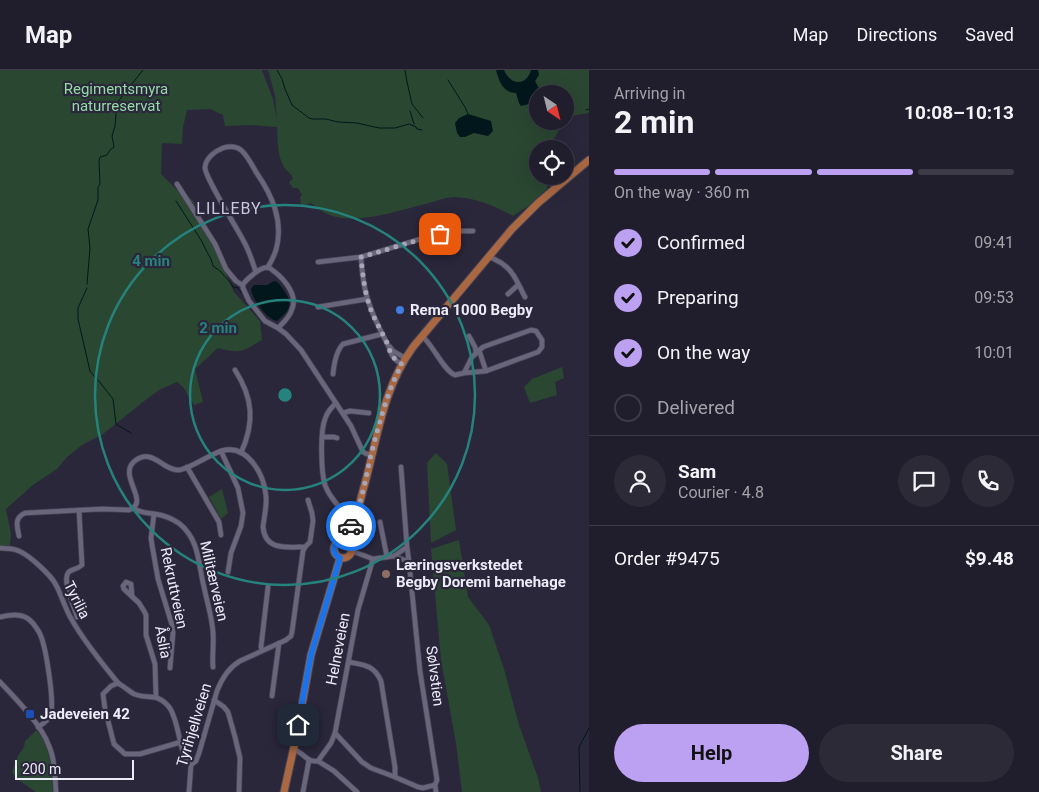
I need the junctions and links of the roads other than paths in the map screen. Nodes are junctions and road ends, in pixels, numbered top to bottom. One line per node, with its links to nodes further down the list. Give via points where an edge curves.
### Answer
1 (589, 160): 4 (main road, via 526,215)
2 (177, 184): 9 (street, via 215,244 226,269)
3 (470, 225): 5 (street, via 472,231 431,236)
4 (489, 256): 10 (street, via 503,264); 17 (main road)
5 (361, 257): 6 (street); 13 (street)
6 (318, 262)
7 (268, 267): 8 (street); 8 (street, via 278,240 276,208 261,178 243,153 237,148 226,147 210,157 205,172 244,242); 15 (street, via 289,287 293,299 293,308)
8 (256, 272): 9 (street)
9 (242, 285): 15 (street, via 265,321)
10 (518, 285): 11 (street); 12 (street)
11 (508, 294)
12 (524, 297)
13 (367, 298): 14 (street); 16 (street)
14 (318, 307)
15 (278, 328): 25 (street, via 302,350)
16 (382, 334): 20 (street); 23 (street, via 340,346)
17 (422, 336): 20 (main road); 24 (street, via 449,372)
18 (469, 336): 19 (street)
19 (478, 351): 22 (street); 22 (street, via 531,330 536,331 542,340 538,352); 24 (street)
20 (403, 361): 32 (main road, via 390,390)
21 (235, 370): 31 (street, via 249,399 250,427)
22 (486, 371): 24 (street)
23 (333, 374)
24 (464, 374)
25 (336, 403): 26 (street); 28 (street, via 325,418)
26 (343, 413): 27 (street); 32 (street, via 363,452)
27 (369, 413)
28 (322, 437): 29 (street); 37 (street, via 325,484)
29 (338, 438)
30 (221, 451): 31 (street); 34 (street); 53 (street, via 238,488 243,514)
31 (242, 453): 44 (street, via 254,464 264,484 263,527 267,538 281,547)
32 (372, 455): 43 (main road, via 363,494)
33 (401, 466): 45 (street, Sølvstien)
34 (186, 467): 36 (street, via 171,468 149,456 136,460 129,473 136,493); 41 (street, via 219,522)
35 (308, 500): 44 (street, Tyrihjellveien, via 313,521 310,542)
36 (134, 508): 38 (street); 39 (street, Militærveien, via 138,512)
37 (340, 508)
38 (80, 510): 42 (street, via 23,513 17,521); 57 (street, via 82,565 66,576 68,593)
39 (154, 514): 61 (street, Militærveien, via 179,524 194,542 213,631); 62 (street, Rekruttveien, via 152,545 172,625)
40 (380, 522): 49 (street)
41 (221, 535)
42 (19, 536)
43 (344, 540): 47 (main road); 50 (main road, via 337,542 334,548 335,555)
44 (305, 547): 58 (street, Tyrihjellveien, via 292,632)
45 (407, 547): 48 (street); 52 (street, Sølvstien)
46 (0, 548): 64 (street, Tyrilia, via 18,550 27,555 52,578 72,620)
47 (352, 551): 50 (main road, via 349,556); 51 (street)
48 (394, 556): 49 (street); 52 (street)
49 (387, 557): 51 (street)
50 (340, 558): 71 (main road, via 311,655)
51 (373, 558): 60 (street, Helneveien, via 358,610)
52 (409, 562): 76 (street, Sølvstien, via 420,671 437,780)
53 (228, 572)
54 (268, 587): 59 (street)
55 (132, 596): 66 (street, Åslia, via 146,615 146,635 155,664)
56 (0, 617): 68 (street, via 25,617 34,624 42,638 52,703 50,716)
57 (78, 617)
58 (278, 643): 59 (street, Tyrihjellveien); 65 (street)
59 (262, 650): 67 (street, Tyrihjellveien, via 226,672)
60 (349, 662): 69 (street, Helneveien); 75 (street, via 372,668 381,681)
61 (213, 667)
62 (170, 668)
63 (0, 682): 68 (street)
64 (118, 683): 66 (street, Tyrilia, via 135,694); 70 (street, via 103,694 114,744 125,754 140,754)
65 (272, 696)
66 (156, 697): 70 (street, via 174,714)
67 (214, 700): 74 (street, Tyrihjellveien, via 199,753); 79 (street, via 228,712 235,737 240,758)
68 (38, 727): 77 (street, via 49,746)
69 (335, 733): 73 (street, Helneveien); 75 (street, via 366,765)
70 (181, 742): 74 (street, via 187,761)
71 (293, 749): 72 (street); 80 (main road)
72 (309, 760): 73 (street); 81 (street)
73 (318, 761): 82 (street)
74 (192, 765): 78 (street, Tyrihjellveien)
75 (395, 776): 76 (street, via 418,787)
76 (435, 785): 83 (street, Sølvstien)
77 (56, 792)
78 (189, 792)
79 (239, 792)
80 (284, 792)
81 (303, 792)
82 (357, 792)
83 (436, 792)

